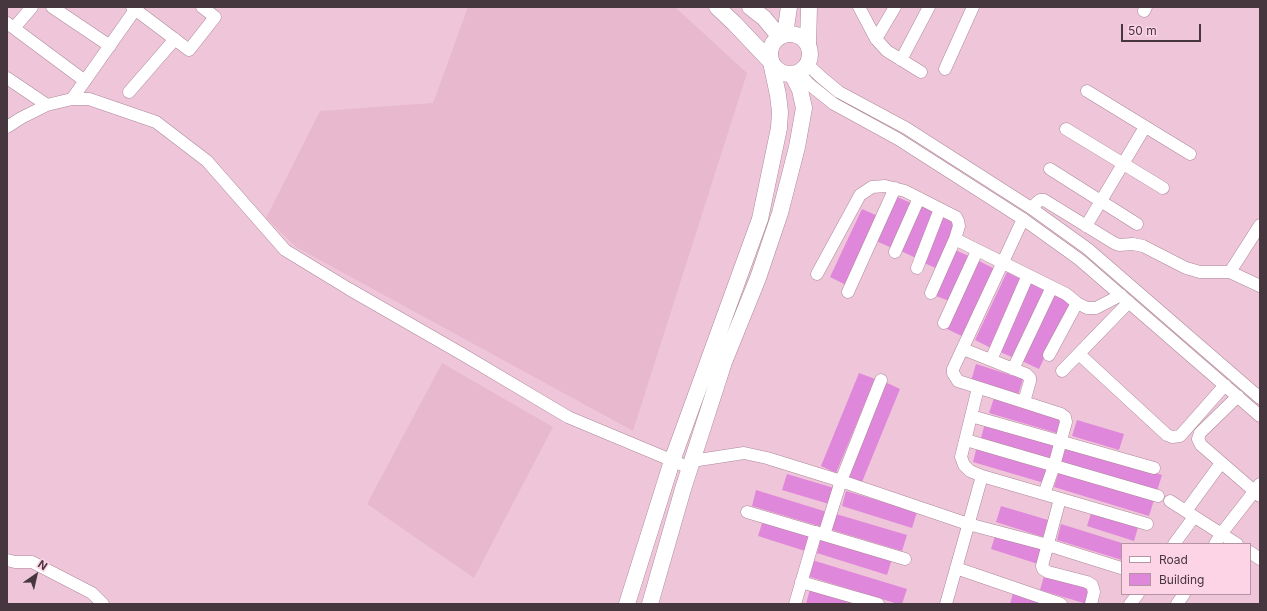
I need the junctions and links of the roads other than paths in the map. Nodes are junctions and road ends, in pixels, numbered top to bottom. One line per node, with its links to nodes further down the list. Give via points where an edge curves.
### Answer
1 (32, 7): 13 (street)
2 (52, 7): 18 (street)
3 (202, 7): 15 (street, via 215,17 190,50)
4 (717, 7): 20 (main road)
5 (750, 7): 14 (main road)
6 (789, 7): 14 (main road)
7 (809, 7): 17 (main road)
8 (895, 7): 16 (street)
9 (929, 7): 19 (street)
10 (973, 7): 21 (street)
11 (135, 8): 15 (street); 18 (street)
12 (863, 9): 16 (street)
13 (10, 25): 25 (street)
14 (782, 35): 17 (main road, via 794,34 802,37); 20 (main road, via 771,45)
15 (175, 39): 27 (street)
16 (876, 39): 19 (street, via 887,51)
17 (808, 44): 22 (main road, via 810,58)
18 (110, 46): 25 (street)
19 (901, 60): 23 (street)
20 (771, 62): 22 (main road, via 786,73); 77 (main road, via 778,95 779,128 760,219)
21 (945, 69)
22 (799, 70): 40 (street, via 822,78 839,92 906,128); 42 (street, via 814,88 834,104 898,139); 79 (main road, via 804,108 795,154 775,227 758,278 724,362)
23 (921, 72)
24 (7, 78): 29 (street)
25 (85, 81): 28 (street)
26 (1087, 91): 30 (street)
27 (129, 92)
28 (72, 99): 29 (street); 77 (street, via 89,98 156,122 207,161 285,250 568,417)
29 (47, 105): 31 (street)
30 (1145, 126): 33 (street); 34 (street)
31 (7, 127)
32 (1066, 129): 34 (street)
33 (1190, 154)
34 (1123, 164): 37 (street); 39 (street)
35 (1050, 169): 39 (street)
36 (895, 188): 38 (street); 52 (street, via 872,187 860,195); 56 (street)
37 (1164, 188)
38 (919, 198): 41 (street); 48 (street)
39 (1100, 201): 43 (street); 45 (street)
40 (1031, 208): 45 (street, via 1040,200 1044,200); 71 (street, via 1088,249)
41 (940, 209): 46 (street, via 956,217 958,221 959,226); 50 (street)
42 (1023, 219): 49 (street); 58 (street, via 1080,260)
43 (1137, 224)
44 (1260, 225): 51 (street)
45 (1086, 226): 51 (street, via 1114,243 1143,246 1186,268 1200,272)
46 (954, 239): 47 (street); 57 (street)
47 (977, 250): 49 (street); 60 (street)
48 (895, 252)
49 (1003, 264): 53 (street); 61 (street)
50 (917, 268)
51 (1230, 272): 54 (street)
52 (817, 274)
53 (1028, 276): 55 (street); 64 (street)
54 (1260, 286)
55 (1052, 287): 59 (street); 65 (street)
56 (848, 292)
57 (931, 293)
58 (1125, 298): 59 (street, via 1096,308 1087,308); 62 (street); 68 (street)
59 (1077, 303): 63 (street)
60 (944, 323)
61 (962, 349): 64 (street); 69 (street, via 953,369 955,377 958,381)
62 (1079, 354): 66 (street); 68 (street, via 1172,437 1180,436)
63 (1049, 355)
64 (991, 360): 65 (street)
65 (1013, 369): 72 (street, via 1030,378)
66 (1062, 371)
67 (880, 380): 83 (street)
68 (1225, 385): 70 (street)
69 (978, 388): 72 (street); 73 (street)
70 (1238, 396): 74 (street); 78 (street, via 1200,433 1198,439)
71 (1260, 398)
72 (1024, 402): 76 (street, via 1065,417)
73 (971, 416): 75 (street); 76 (street)
74 (1260, 416)
75 (966, 440): 80 (street); 82 (street, via 961,457 964,465)
76 (1060, 441): 80 (street); 81 (street)
77 (672, 462): 79 (street); 108 (main road)
78 (1221, 463): 84 (street); 90 (street)
79 (691, 464): 83 (street, via 744,452); 109 (main road)
80 (1054, 466): 85 (street); 86 (street)
81 (1154, 468)
82 (982, 476): 85 (street); 91 (street)
83 (841, 481): 91 (street); 93 (street)
84 (1258, 490): 94 (street)
85 (1044, 494): 87 (street)
86 (1158, 496)
87 (1060, 499): 92 (street); 97 (street)
88 (1170, 502): 90 (street)
89 (747, 512): 93 (street)
90 (1190, 514): 94 (street); 95 (street)
91 (968, 524): 97 (street); 102 (street)
92 (1146, 524)
93 (820, 534): 99 (street); 104 (street)
94 (1218, 539): 96 (street)
95 (1175, 543)
96 (1233, 543)
97 (1048, 545): 103 (street); 114 (street, via 1043,569 1092,585 1094,592)
98 (1251, 553): 100 (street)
99 (905, 559)
100 (1260, 559)
101 (7, 560): 107 (street, via 32,562 92,593)
102 (956, 568): 112 (street); 113 (street)
103 (1121, 568)
104 (801, 582): 110 (street); 111 (street)
105 (1137, 595): 115 (street)
106 (1183, 595): 116 (street)
107 (102, 604)
108 (627, 604)
109 (650, 604)
110 (795, 604)
111 (878, 604)
112 (946, 604)
113 (1061, 604)
114 (1091, 604)
115 (1130, 604)
116 (1177, 604)

